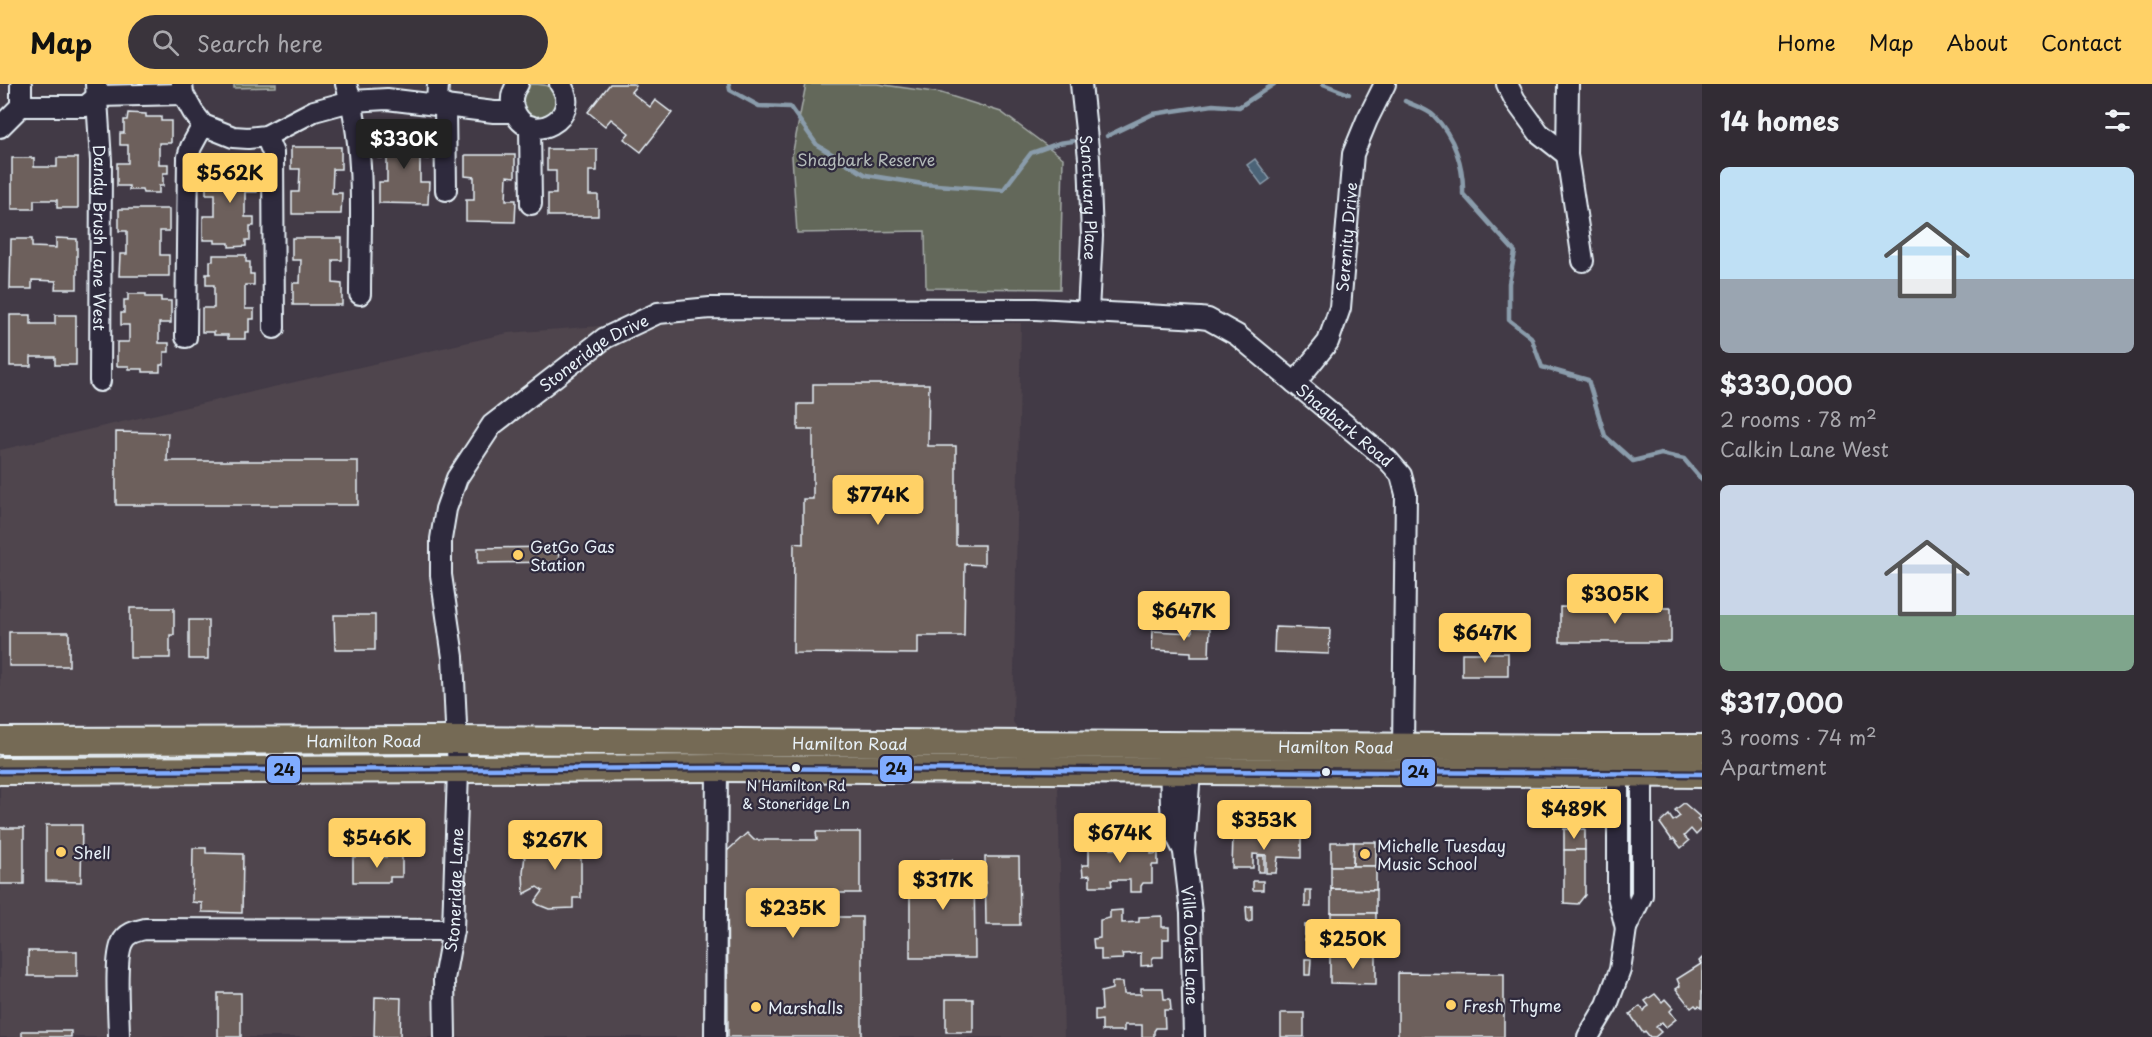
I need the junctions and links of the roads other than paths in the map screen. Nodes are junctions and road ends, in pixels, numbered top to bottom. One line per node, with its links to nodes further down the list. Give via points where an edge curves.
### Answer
1 (21, 84): 13 (street)
2 (438, 84): 12 (street)
3 (518, 84): 14 (street, via 512,95)
4 (560, 84): 16 (street, via 566,104 559,119 544,128)
5 (1081, 84): 25 (street, Sanctuary Place, via 1092,225)
6 (1385, 84): 29 (street, Serenity Drive, via 1353,154 1340,308 1328,342)
7 (1507, 84): 19 (street, via 1539,133)
8 (1568, 84): 19 (street)
9 (93, 88): 10 (street); 13 (street, via 86,106); 28 (street, Dandy Brush Lane West, via 101,161)
10 (182, 89): 15 (street)
11 (348, 92): 12 (street); 18 (street); 23 (street, via 357,127)
12 (441, 104): 14 (street); 20 (street)
13 (21, 106): 17 (street)
14 (514, 112): 16 (street)
15 (203, 125): 18 (street, via 233,137); 27 (street, via 188,157)
16 (530, 126): 21 (street)
17 (0, 128)
18 (266, 136): 26 (street, via 273,153)
19 (1567, 155): 22 (street)
20 (446, 190)
21 (531, 204)
22 (1583, 261)
23 (360, 294)
24 (1036, 309): 25 (street, Shagbark Road); 30 (street, Stoneridge Drive, via 710,308 658,313 605,338 492,425 453,488 441,539)
25 (1088, 311): 29 (street, Shagbark Road, via 1208,319 1237,335)
26 (273, 328)
27 (186, 337)
28 (100, 381)
29 (1295, 383): 33 (street, Shagbark Road, via 1401,475 1406,494)
30 (457, 740): 31 (main road, Hamilton Road); 32 (main road, Hamilton Road); 37 (street, Stoneridge Lane)
31 (0, 741)
32 (1181, 745): 33 (main road, Hamilton Road); 39 (street, Villa Oaks Lane)
33 (1403, 747): 35 (main road, Hamilton Road)
34 (1702, 747): 35 (main road, Hamilton Road)
35 (1629, 748): 41 (street)
36 (717, 768): 37 (main road, Hamilton Road); 39 (main road, Hamilton Road); 45 (street)
37 (458, 770): 38 (main road, Hamilton Road); 42 (street, Stoneridge Lane)
38 (0, 771)
39 (1181, 771): 41 (main road, Hamilton Road); 46 (street, Villa Oaks Lane, via 1172,823 1184,852 1191,913)
40 (1702, 774): 41 (main road, Hamilton Road)
41 (1630, 775): 47 (street, via 1618,896 1626,928 1620,970 1607,1005)
42 (453, 930): 43 (street, via 145,929 130,933 122,943 118,972); 44 (street, Stoneridge Lane, via 444,979)
43 (119, 1037)
44 (445, 1037)
45 (715, 1037)
46 (1194, 1037)
47 (1588, 1037)

